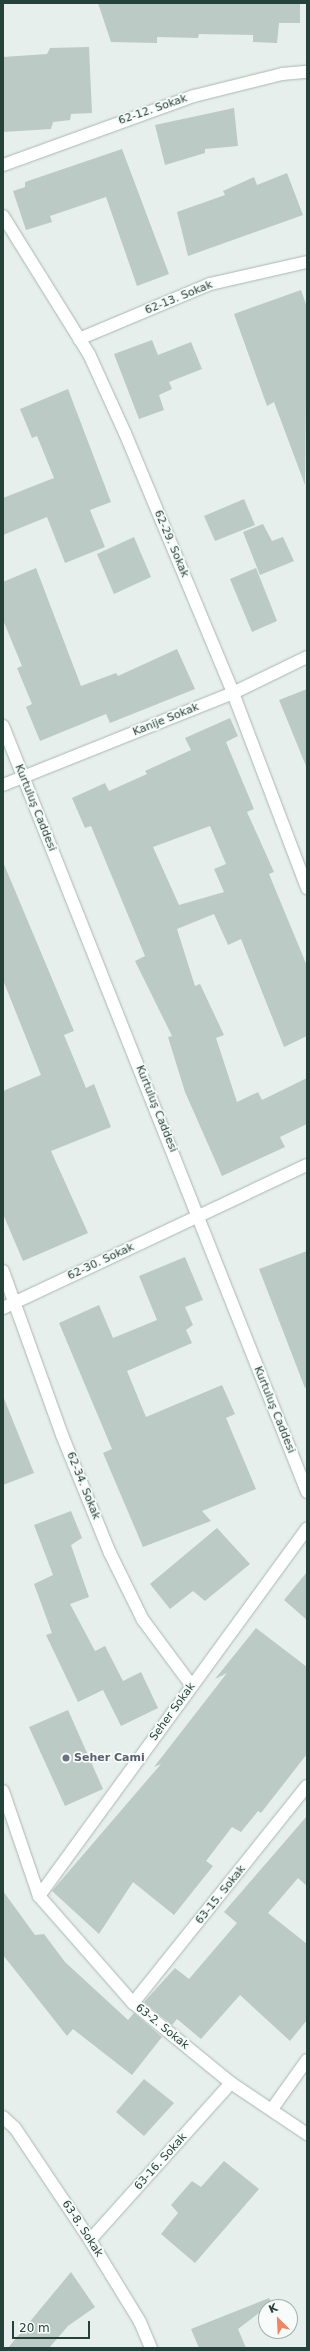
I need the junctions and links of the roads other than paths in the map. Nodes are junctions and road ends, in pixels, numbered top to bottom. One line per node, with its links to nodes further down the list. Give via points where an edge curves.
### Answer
1 (307, 72): 2 (street, 62-12. Sokak, via 282,74 194,96)
2 (3, 165)
3 (3, 216): 5 (street, 62-29. Sokak)
4 (307, 262): 5 (street, 62-13. Sokak, via 210,284)
5 (79, 339): 7 (street, 62-29. Sokak, via 125,433)
6 (307, 657): 7 (street, Kanije Sokak)
7 (233, 693): 9 (street, Kanije Sokak); 11 (street, 62-29. Sokak)
8 (3, 726): 9 (street, Kurtuluş Caddesi)
9 (22, 777): 10 (street, Kanije Sokak); 13 (street, Kurtuluş Caddesi)
10 (3, 785)
11 (307, 888)
12 (307, 1165): 13 (street, 62-30. Sokak)
13 (199, 1216): 15 (street, 62-30. Sokak); 17 (street, Kurtuluş Caddesi)
14 (3, 1271): 15 (street, 62-34. Sokak)
15 (16, 1302): 16 (street, 62-30. Sokak); 19 (street, 62-34. Sokak, via 62,1435 110,1553 143,1620)
16 (3, 1308)
17 (307, 1492)
18 (307, 1528): 19 (street, Seher Sokak)
19 (192, 1686): 22 (street, Seher Sokak)
20 (307, 1786): 23 (street, 63-15. Sokak)
21 (3, 1791): 22 (street)
22 (39, 1896): 23 (street, 63-2. Sokak)
23 (133, 2003): 25 (street, 63-2. Sokak)
24 (307, 2060): 26 (street)
25 (231, 2084): 26 (street, 63-2. Sokak); 29 (street, 63-16. Sokak)
26 (272, 2109): 28 (street, 63-2. Sokak)
27 (3, 2117): 29 (street, 63-8. Sokak, via 15,2128)
28 (307, 2134)
29 (90, 2240): 30 (street, 63-8. Sokak, via 140,2322)
30 (151, 2348)

